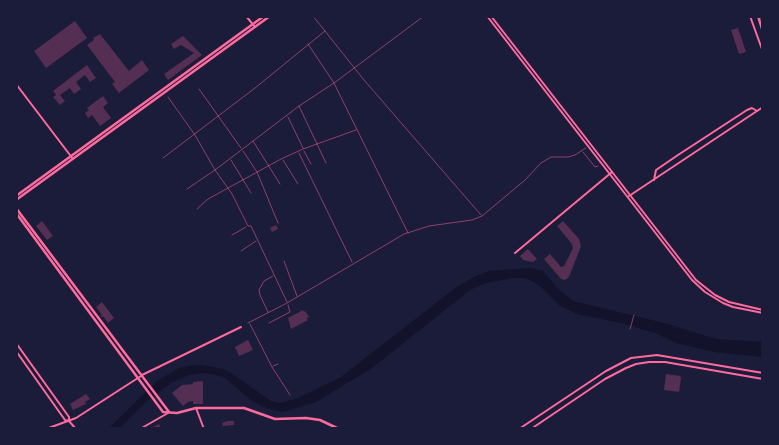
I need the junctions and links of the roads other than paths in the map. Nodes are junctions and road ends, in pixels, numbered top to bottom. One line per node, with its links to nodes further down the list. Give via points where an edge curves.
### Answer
1 (246, 16): 8 (street)
2 (264, 16): 8 (main road)
3 (270, 16): 8 (main road)
4 (487, 16): 15 (street)
5 (491, 16): 15 (street)
6 (750, 16): 10 (street)
7 (758, 16): 9 (main road)
8 (254, 26): 14 (main road)
9 (763, 32)
10 (763, 52)
11 (16, 84): 14 (street)
12 (763, 107): 13 (street)
13 (757, 111): 16 (street); 16 (street, via 747,110 709,134 659,168)
14 (72, 158): 18 (main road); 20 (main road)
15 (610, 173): 17 (street); 19 (street); 23 (street)
16 (654, 180): 17 (street)
17 (630, 195): 19 (street); 24 (street, via 701,285 729,302)
18 (16, 196)
19 (627, 198): 24 (street, via 709,296 729,306)
20 (16, 200)
21 (16, 208): 31 (main road)
22 (16, 214): 31 (main road)
23 (515, 253)
24 (763, 311)
25 (241, 327): 31 (street)
26 (16, 343): 28 (street)
27 (16, 352): 29 (street)
28 (35, 369): 29 (street); 36 (street)
29 (31, 372): 36 (street)
30 (763, 373): 35 (street, via 657,355 631,358 606,370)
31 (140, 377): 34 (main road); 34 (main road, via 160,410); 36 (street)
32 (763, 379): 37 (street, via 665,362 636,364 605,379)
33 (196, 408): 34 (main road); 41 (street); 42 (main road, via 249,409 275,419 320,420)
34 (169, 412): 40 (street)
35 (534, 418): 37 (street); 43 (street)
36 (69, 421): 38 (street); 39 (street)
37 (538, 424): 44 (street)
38 (46, 429)
39 (76, 429)
40 (140, 429)
41 (204, 429)
42 (338, 429)
43 (518, 429)
44 (531, 429)

